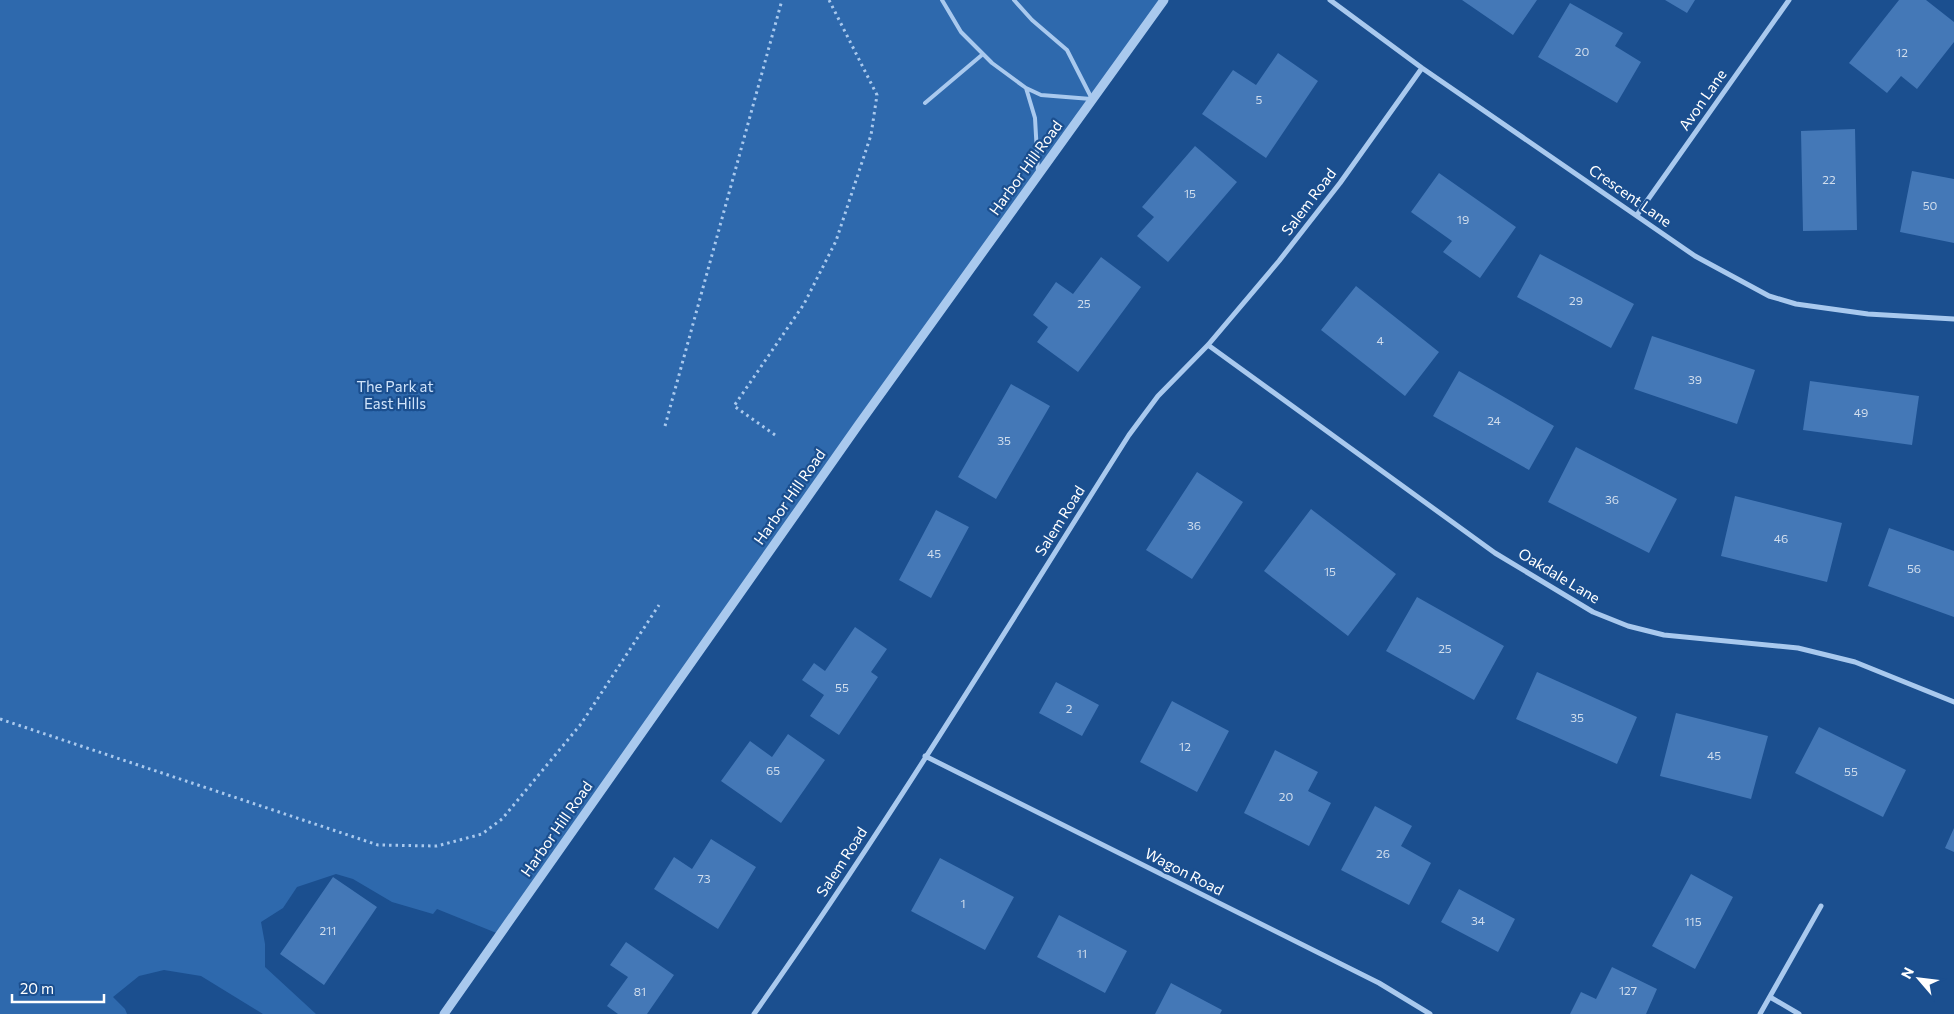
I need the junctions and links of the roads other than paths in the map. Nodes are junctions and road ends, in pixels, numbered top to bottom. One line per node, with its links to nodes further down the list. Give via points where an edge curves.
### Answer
1 (942, 0): 6 (lane, via 961,32)
2 (1014, 0): 9 (lane, via 1068,50)
3 (1164, 0): 9 (street, Harbor Hill Road)
4 (1330, 0): 7 (street, Crescent Lane)
5 (1789, 0): 12 (street, Avon Lane)
6 (983, 54): 8 (lane); 10 (lane)
7 (1422, 68): 12 (street, Crescent Lane); 14 (street, Salem Road, via 1309,223)
8 (1026, 88): 9 (lane, via 1041,95); 11 (lane, via 1035,118)
9 (1092, 100): 11 (street, Harbor Hill Road)
10 (925, 103)
11 (1038, 174): 19 (street, Harbor Hill Road)
12 (1637, 215): 13 (street, Crescent Lane, via 1695,256 1769,296 1796,304 1868,314)
13 (1954, 319)
14 (1208, 345): 15 (street, Oakdale Lane, via 1495,553 1593,612 1664,636 1798,648 1855,662); 16 (street, Salem Road, via 1158,396 1129,435)
15 (1954, 702)
16 (926, 756): 20 (street, Salem Road, via 798,953); 21 (street, Wagon Road, via 1379,983)
17 (1821, 906): 18 (street)
18 (1770, 997): 22 (street); 23 (street)
19 (444, 1014)
20 (754, 1014)
21 (1430, 1014)
22 (1760, 1014)
23 (1799, 1014)

